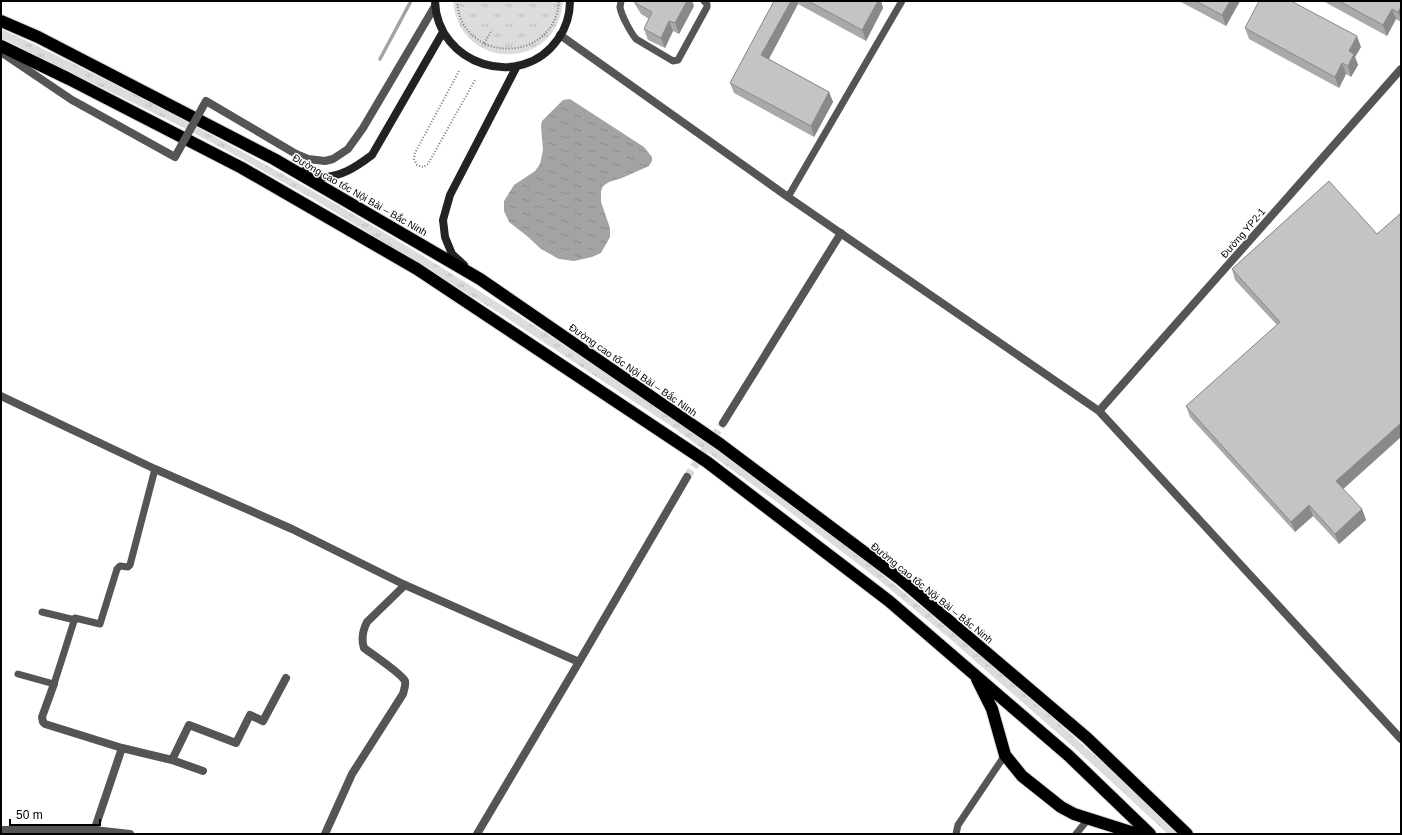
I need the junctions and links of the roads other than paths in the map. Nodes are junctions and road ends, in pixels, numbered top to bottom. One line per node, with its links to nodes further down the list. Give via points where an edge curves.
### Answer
1 (570, 1): 8 (main road, via 568,17)
2 (621, 1): 3 (lane, via 620,7 632,35 673,61 678,60 707,7)
3 (704, 1)
4 (902, 1): 14 (lane)
5 (435, 4): 7 (main road); 10 (street, bridge, via 364,128 348,149 325,161 308,159 296,154 206,101 175,158 72,100)
6 (1, 21): 13 (highway, Đường cao tốc Nội Bài – Bắc Ninh, via 38,37)
7 (443, 32): 11 (main road, via 457,49 473,61 492,67); 13 (main road, via 372,155 337,176 318,177)
8 (560, 35): 11 (main road, via 544,53); 14 (street)
9 (1, 46): 27 (highway, via 242,168 417,269 707,462 889,601)
10 (1, 52)
11 (517, 66): 16 (main road, via 450,195 443,220 445,237 452,254)
12 (1401, 69): 18 (street, Đường YP2-1)
13 (274, 159): 16 (highway, Đường cao tốc Nội Bài – Bắc Ninh)
14 (788, 197): 15 (street)
15 (841, 233): 18 (street); 19 (street)
16 (480, 279): 46 (highway, Đường cao tốc Nội Bài – Bắc Ninh, via 720,444 900,579 1087,738)
17 (1, 396): 20 (street)
18 (1099, 410): 30 (street)
19 (723, 423)
20 (155, 469): 22 (street, via 292,529); 24 (lane, via 130,565 118,566 100,624)
21 (686, 477): 25 (street)
22 (405, 585): 25 (street); 40 (street, via 367,622 362,642 364,648 405,681 403,694 352,774)
23 (42, 612): 24 (lane)
24 (75, 620): 29 (lane)
25 (579, 662): 41 (street)
26 (18, 674): 29 (lane)
27 (975, 674): 32 (highway, via 992,709); 45 (highway, via 1069,756)
28 (286, 678): 33 (street, via 263,721 250,714 236,743 189,725)
29 (54, 684): 31 (street, via 42,717 45,724)
30 (1401, 739)
31 (122, 748): 33 (street); 38 (street)
32 (1005, 756): 35 (highway, via 1035,788 1061,807); 42 (lane, via 958,825)
33 (172, 760): 34 (street)
34 (203, 771)
35 (1090, 818): 43 (lane); 44 (highway)
36 (1, 830): 37 (street)
37 (31, 832): 38 (street)
38 (94, 832): 39 (street)
39 (130, 834)
40 (325, 834)
41 (476, 834)
42 (956, 834)
43 (1076, 834)
44 (1137, 834)
45 (1150, 834)
46 (1187, 834)

